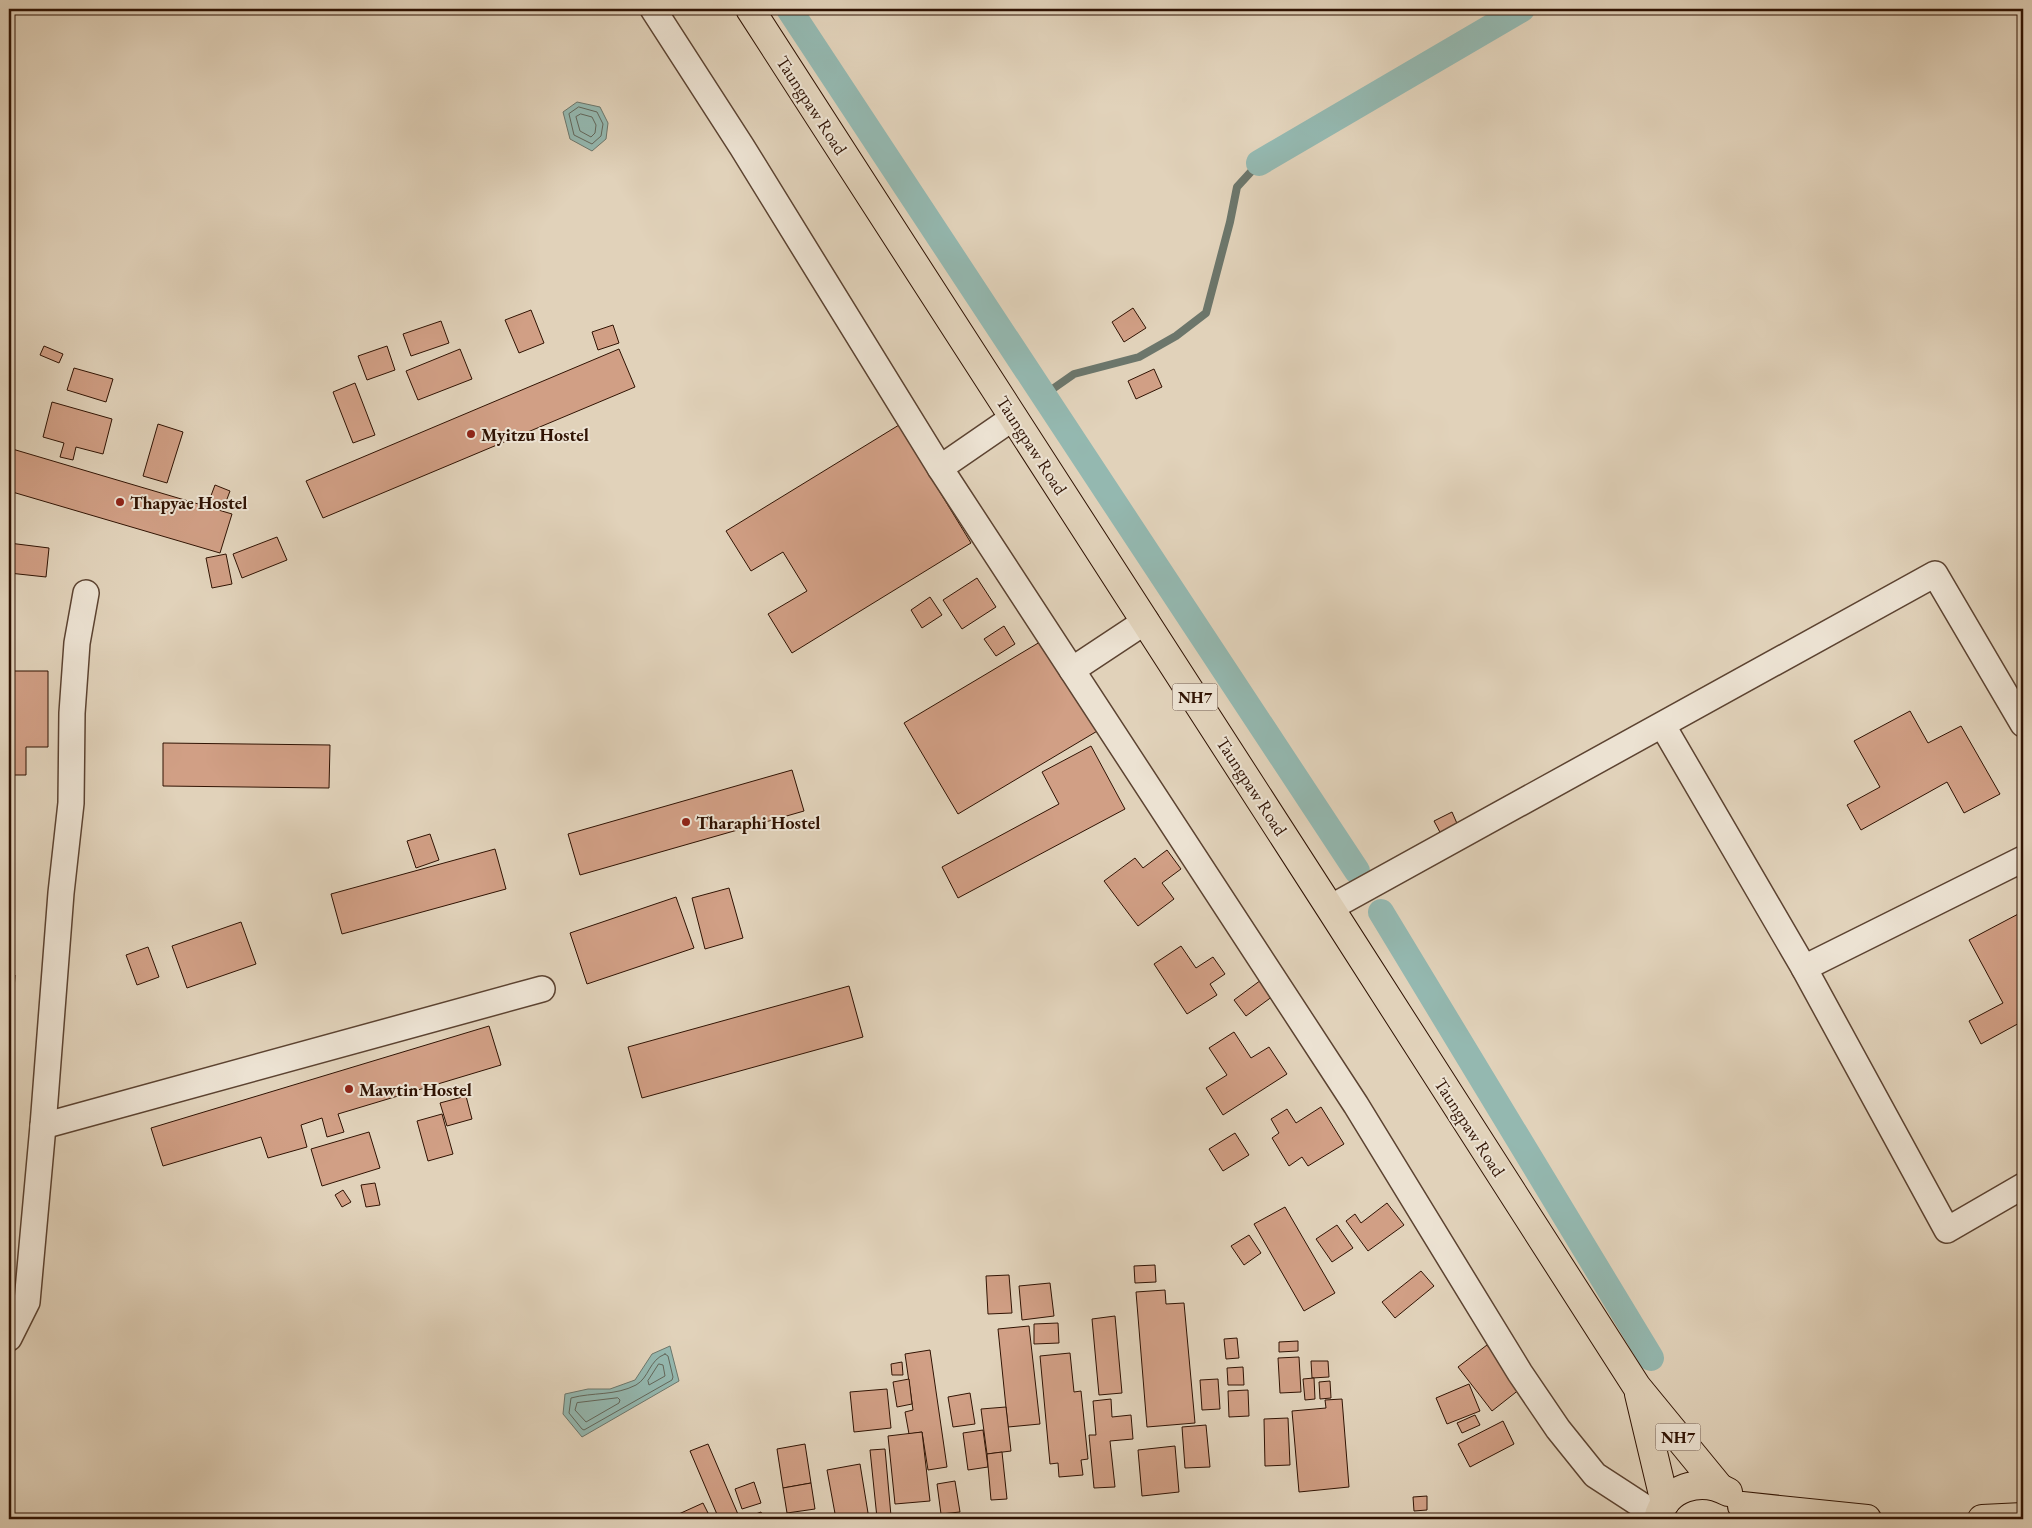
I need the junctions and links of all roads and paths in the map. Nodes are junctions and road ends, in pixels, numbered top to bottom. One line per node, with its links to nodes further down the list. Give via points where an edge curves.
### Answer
1 (653, 9): 4 (street)
2 (750, 9): 3 (highway, Taungpaw Road / NH7)
3 (1014, 417): 4 (street); 6 (highway, Taungpaw Road / NH7)
4 (940, 468): 7 (street)
5 (86, 593): 15 (street, via 77,644 71,803)
6 (1146, 621): 7 (street); 12 (highway, Taungpaw Road / NH7)
7 (1072, 670): 21 (street, via 1356,1105 1558,1429 1594,1475)
8 (2014, 690): 9 (street); 10 (street, via 1935,574)
9 (2023, 724)
10 (1663, 726): 12 (street); 13 (street)
11 (2023, 859): 13 (street)
12 (1330, 908): 18 (highway, Taungpaw Road / NH7)
13 (1804, 968): 16 (street, via 1947,1230)
14 (542, 989): 15 (street)
15 (44, 1126): 17 (street, via 26,1302)
16 (2023, 1186)
17 (9, 1338)
18 (1637, 1388): 19 (highway, Taungpaw Road / NH7); 21 (highway, Taungpaw Road / NH7)
19 (1719, 1487): 20 (highway, Taungpaw Road, via 1732,1494); 21 (highway, via 1704,1484 1675,1492)
20 (1745, 1512): 23 (highway)
21 (1660, 1513)
22 (2023, 1517): 24 (highway)
23 (1867, 1519)
24 (1982, 1519)

